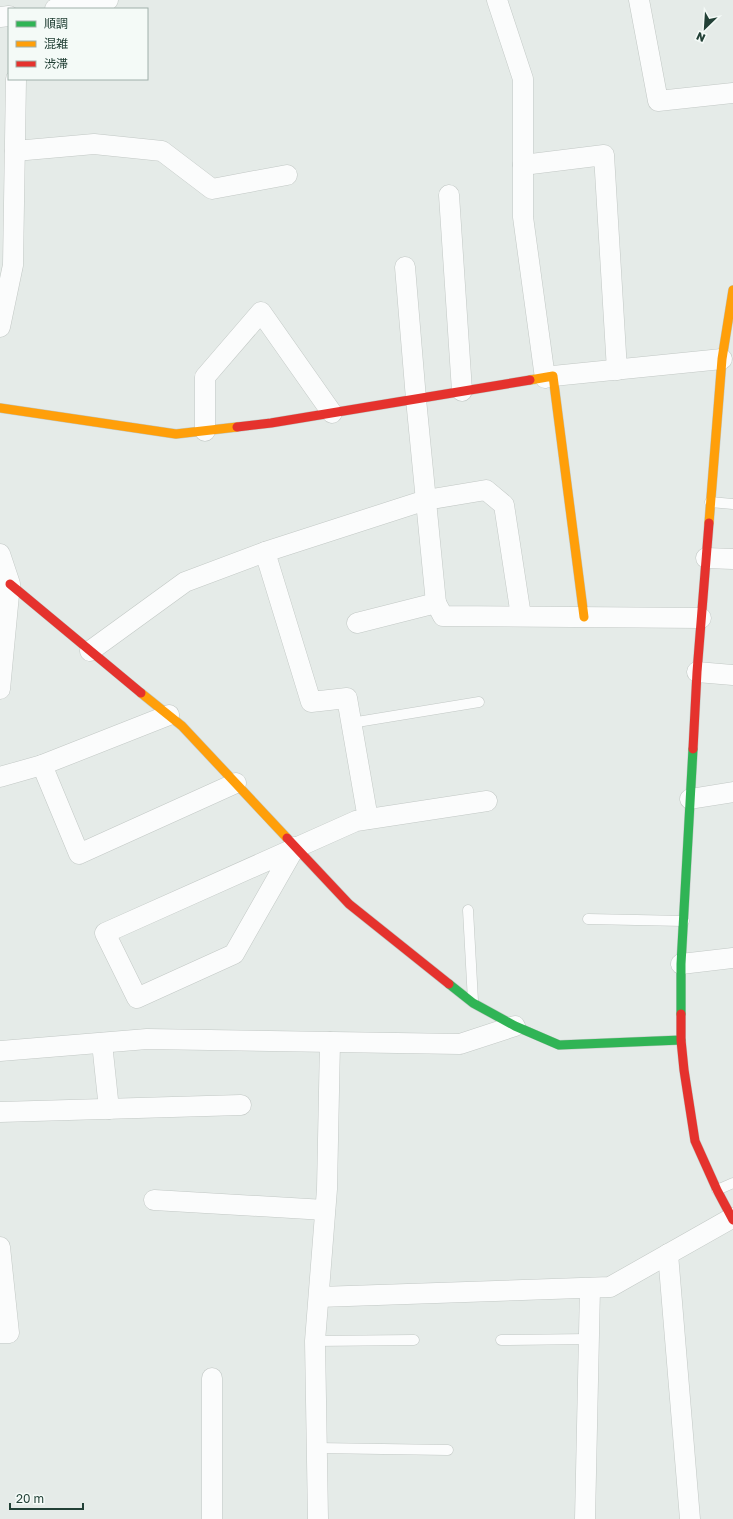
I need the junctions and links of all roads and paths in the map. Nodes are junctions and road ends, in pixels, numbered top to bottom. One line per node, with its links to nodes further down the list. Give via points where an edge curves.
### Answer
1 (108, 0): 4 (street)
2 (497, 0): 8 (street, via 523,79)
3 (639, 0): 6 (street, via 658,101)
4 (61, 8)
5 (16, 80): 7 (street)
6 (733, 93)
7 (15, 151): 9 (street, via 94,144 162,151 212,189); 14 (street, via 13,265)
8 (523, 165): 16 (street, via 604,155); 17 (street, via 522,217)
9 (287, 175)
10 (449, 195): 18 (street)
11 (405, 267): 19 (street)
12 (733, 290): 13 (street)
13 (731, 322): 15 (street)
14 (0, 327)
15 (722, 359): 16 (street); 24 (street)
16 (617, 370): 17 (street)
17 (549, 377): 18 (street); 33 (street)
18 (462, 391): 19 (street)
19 (416, 399): 21 (street); 23 (street)
20 (0, 408): 22 (street, via 176,434)
21 (332, 413): 22 (street); 22 (street, via 261,312 204,377)
22 (204, 431)
23 (426, 500): 26 (street); 31 (street); 32 (street, via 486,490 504,505)
24 (710, 502): 25 (lane); 28 (street)
25 (733, 504)
26 (265, 552): 36 (street, via 185,582); 42 (street, via 311,702 347,698)
27 (0, 554): 30 (street)
28 (706, 558): 29 (street); 34 (street)
29 (733, 559)
30 (10, 584): 36 (street); 39 (street)
31 (436, 603): 32 (street, via 443,616); 35 (street)
32 (521, 616): 33 (street)
33 (584, 617): 34 (street)
34 (701, 618): 37 (street)
35 (357, 623)
36 (90, 651): 41 (street)
37 (696, 672): 38 (street); 47 (street)
38 (733, 675)
39 (0, 689)
40 (479, 702): 42 (lane)
41 (169, 715): 43 (street); 45 (street)
42 (351, 723): 49 (street)
43 (42, 765): 44 (street); 45 (street, via 79,854)
44 (0, 777)
45 (236, 783): 50 (street)
46 (733, 792): 47 (street)
47 (690, 800): 53 (street)
48 (487, 801): 49 (street)
49 (368, 819): 50 (street, via 356,821)
50 (295, 847): 50 (street, via 234,954 137,998 105,933); 56 (street, via 349,904)
51 (468, 910): 56 (lane)
52 (588, 919): 53 (lane)
53 (684, 921): 55 (street)
54 (733, 958): 55 (street)
55 (681, 964): 58 (street)
56 (473, 1003): 57 (street)
57 (515, 1026): 58 (street, via 559,1045); 60 (street, via 460,1044)
58 (681, 1040): 66 (street, via 695,1140)
59 (102, 1042): 60 (street, via 147,1039); 61 (street); 63 (street)
60 (330, 1042): 68 (street)
61 (0, 1051)
62 (241, 1105): 63 (street)
63 (109, 1109): 64 (street)
64 (0, 1112)
65 (733, 1183): 66 (lane)
66 (716, 1190): 69 (street)
67 (154, 1200): 68 (street)
68 (325, 1210): 73 (street)
69 (732, 1219): 71 (street)
70 (0, 1247): 74 (street, via 8,1333)
71 (668, 1254): 72 (street, via 610,1287); 85 (street)
72 (590, 1288): 73 (street); 75 (street)
73 (318, 1297): 78 (street)
74 (0, 1333)
75 (589, 1339): 77 (lane); 84 (street)
76 (414, 1340): 78 (lane)
77 (501, 1340)
78 (315, 1342): 80 (street)
79 (212, 1378): 82 (street)
80 (317, 1448): 81 (lane); 83 (street)
81 (448, 1450)
82 (212, 1519)
83 (318, 1519)
84 (585, 1519)
85 (690, 1519)

